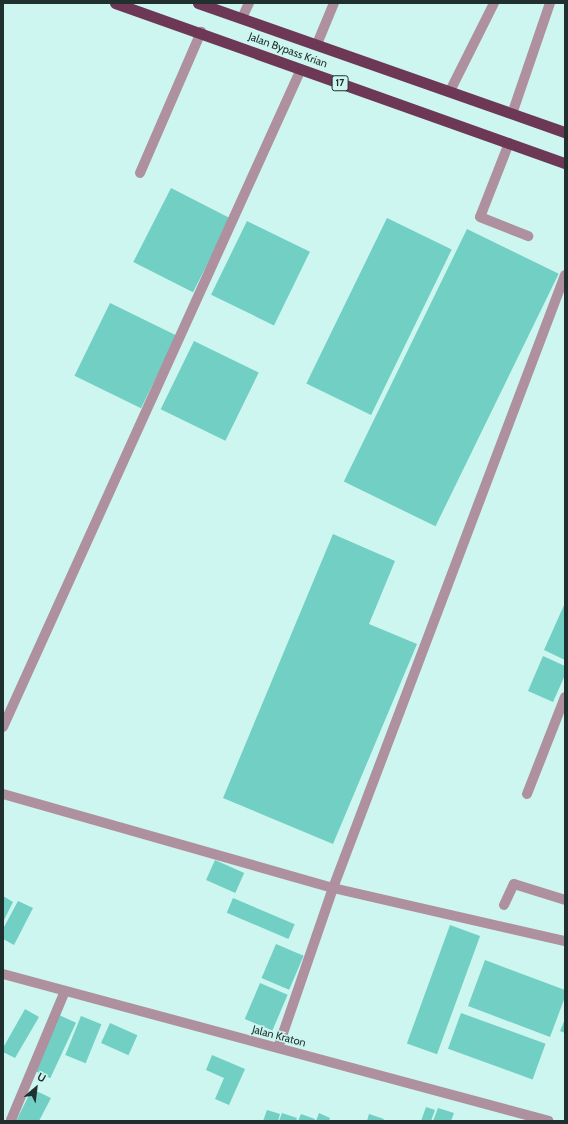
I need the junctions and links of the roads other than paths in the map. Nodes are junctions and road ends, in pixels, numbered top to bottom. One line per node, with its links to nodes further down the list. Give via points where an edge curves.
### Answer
1 (115, 3): 8 (highway, Jalan Bypass Krian / 17)
2 (198, 3): 7 (highway, Jalan Bypass Krian)
3 (249, 3): 7 (street)
4 (334, 3): 9 (street)
5 (494, 3): 11 (street)
6 (550, 3): 12 (street)
7 (242, 18): 9 (highway, Jalan Bypass Krian)
8 (201, 32): 10 (highway, Jalan Bypass Krian / 17); 16 (street)
9 (317, 44): 11 (highway, Jalan Bypass Krian)
10 (301, 69): 14 (highway, Jalan Bypass Krian / 17); 20 (street)
11 (450, 91): 12 (highway, Jalan Bypass Krian)
12 (512, 114): 13 (highway, Jalan Bypass Krian)
13 (565, 132)
14 (509, 143): 15 (highway, Jalan Bypass Krian / 17); 17 (street, via 480,217)
15 (565, 162)
16 (140, 173)
17 (528, 236)
18 (565, 275): 23 (street)
19 (565, 697): 22 (street)
20 (3, 727)
21 (3, 794): 23 (street)
22 (527, 794)
23 (332, 888): 26 (street); 29 (street)
24 (565, 900): 25 (street, via 514,884)
25 (504, 906)
26 (564, 939)
27 (3, 974): 28 (street, Jalan Kraton)
28 (65, 991): 29 (street, Jalan Kraton); 30 (street)
29 (278, 1048): 31 (street, Jalan Kraton)
30 (11, 1120)
31 (550, 1121)

